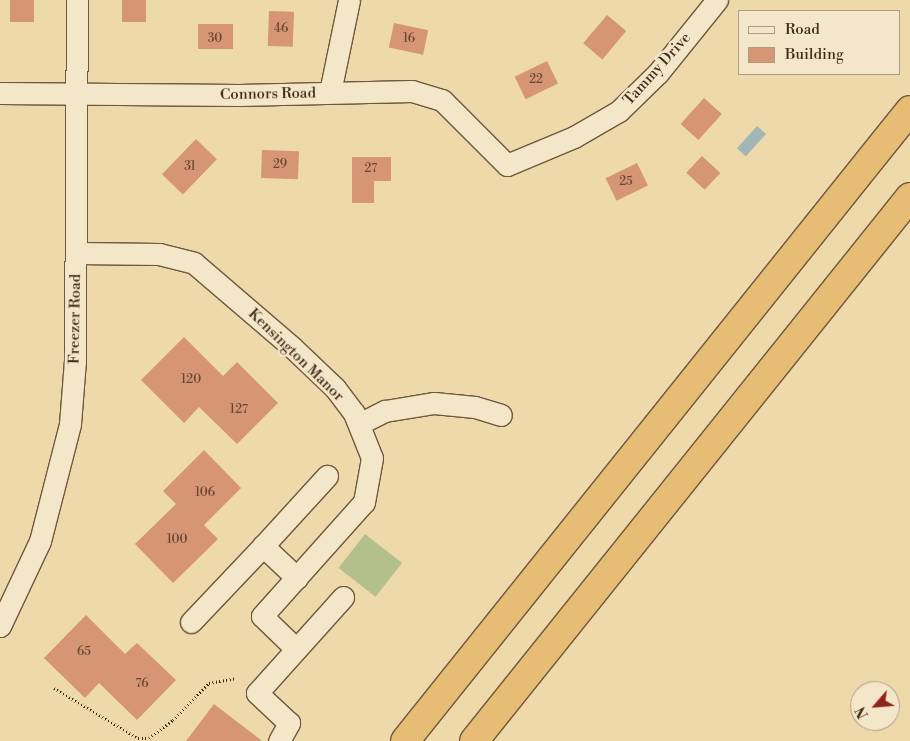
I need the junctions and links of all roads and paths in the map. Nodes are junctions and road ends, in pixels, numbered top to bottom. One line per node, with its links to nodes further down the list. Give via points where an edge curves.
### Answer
1 (77, 0): 4 (street, Freezer Road)
2 (349, 0): 5 (street)
3 (717, 0): 8 (street, Tammy Drive, via 658,73 619,111 574,137)
4 (79, 92): 5 (street, Connors Road, via 239,96); 6 (street, Connors Road); 10 (street, Freezer Road)
5 (330, 92): 8 (street, Connors Road, via 412,92 442,100)
6 (0, 93)
7 (909, 114): 23 (highway)
8 (507, 165)
9 (910, 197): 24 (highway)
10 (76, 253): 12 (street, Kensington Manor, via 159,254 194,263 335,388); 18 (street, Freezer Road, via 75,361 68,434 40,541)
11 (501, 414): 12 (street, via 475,407 434,403 386,411)
12 (359, 424): 15 (street, Kensington Manor, via 372,458 364,502)
13 (327, 476): 14 (street)
14 (263, 546): 15 (street); 17 (street)
15 (297, 578): 19 (street, Kensington Manor, via 262,616)
16 (343, 597): 19 (street)
17 (191, 622)
18 (0, 626)
19 (296, 648): 22 (street, via 257,693 289,723)
20 (236, 678): 21 (path, via 209,684 173,720 148,738 138,738)
21 (54, 688)
22 (279, 741)
23 (405, 741)
24 (474, 741)

